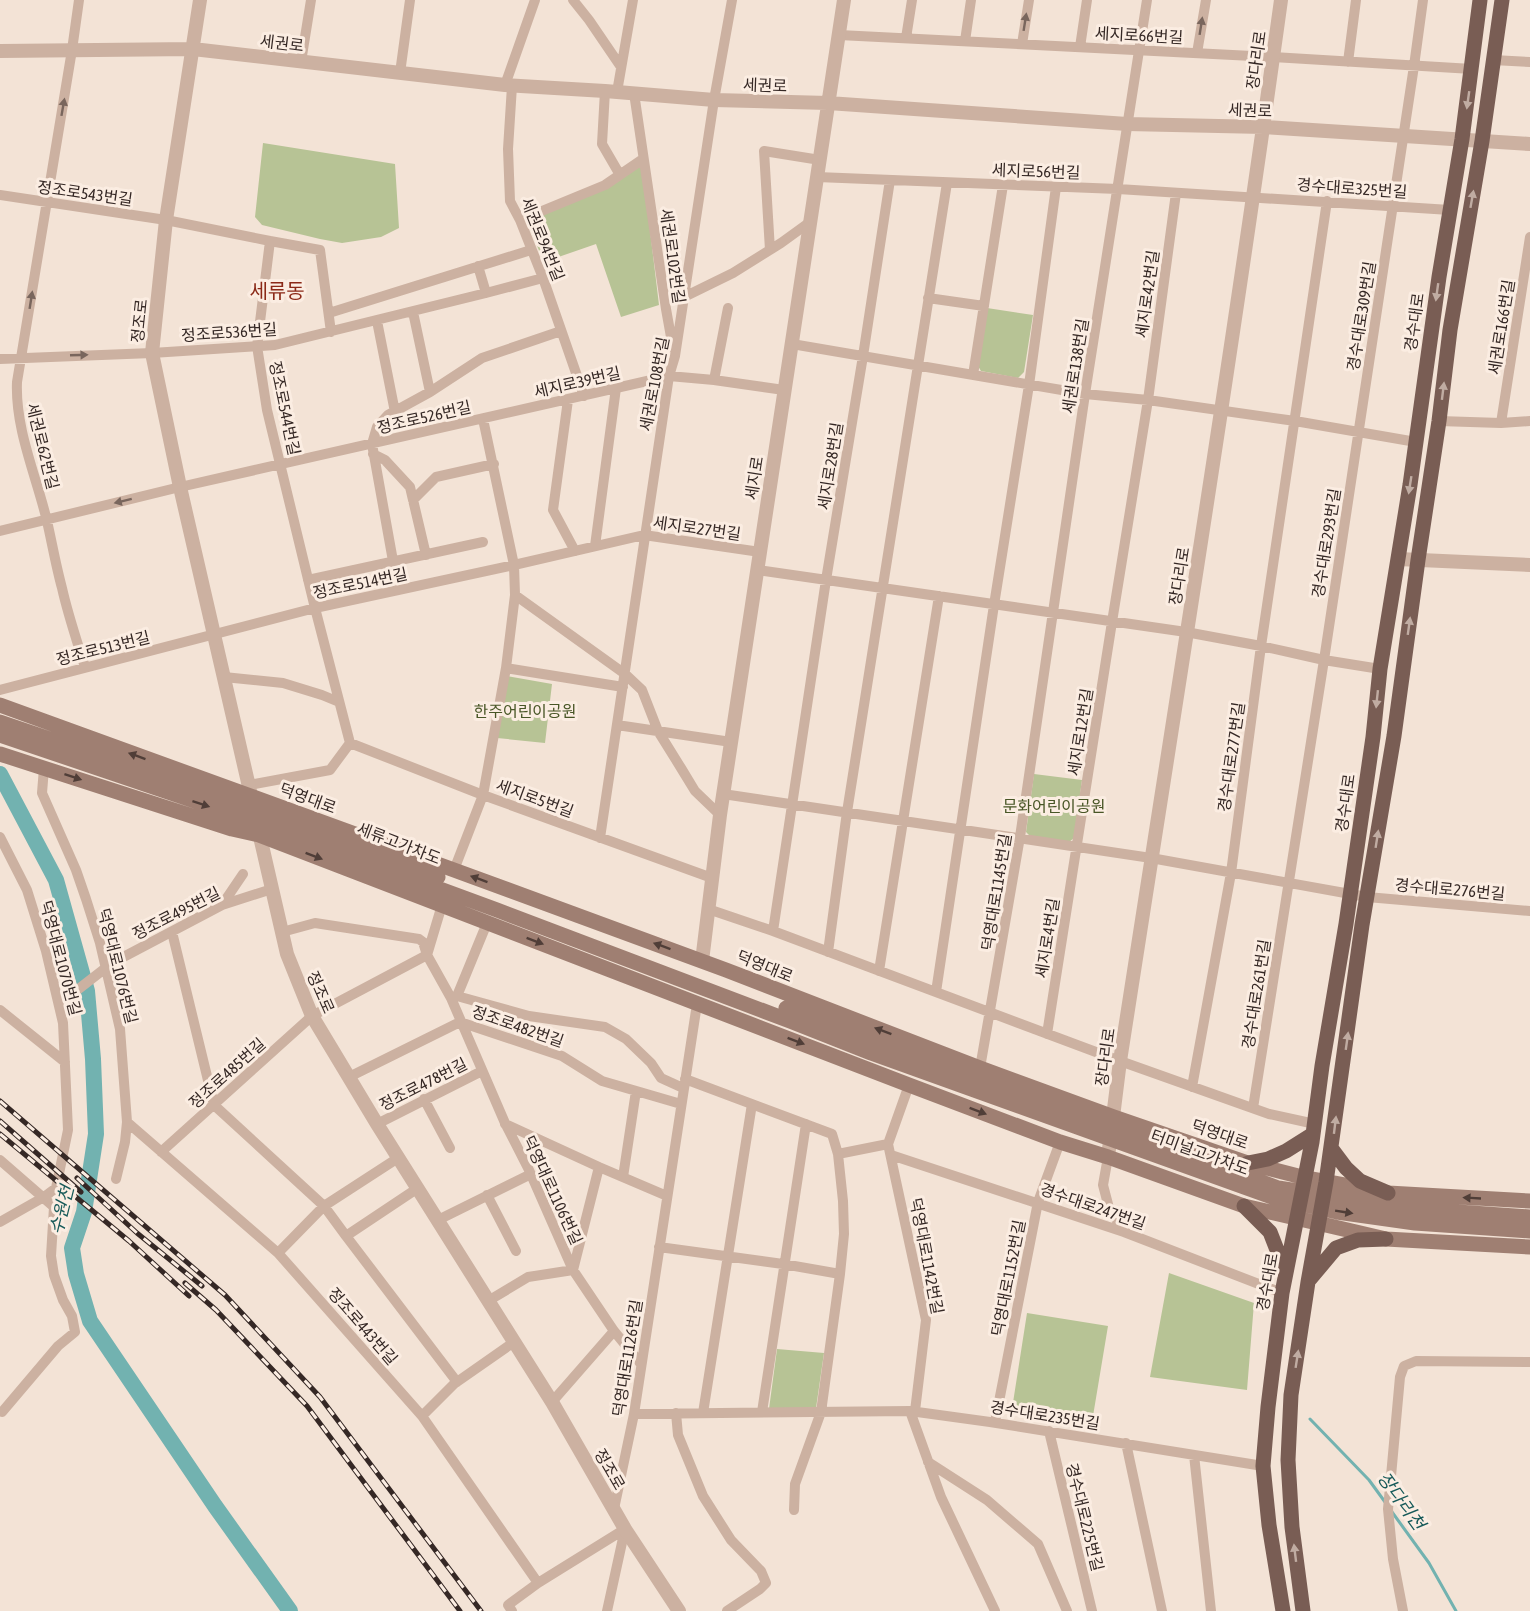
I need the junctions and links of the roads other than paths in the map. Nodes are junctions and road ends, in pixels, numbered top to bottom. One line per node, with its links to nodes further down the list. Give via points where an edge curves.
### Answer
1 (79, 0): 27 (street, 세권로62번길)
2 (200, 0): 26 (street, 정조로)
3 (311, 0): 33 (street)
4 (410, 0): 39 (street)
5 (535, 0): 40 (street, 세권로94번길)
6 (573, 0): 37 (street)
7 (633, 0): 37 (street)
8 (732, 0): 43 (street, 세권로108번길)
9 (844, 0): 21 (street, 세지로)
10 (912, 0): 22 (street)
11 (971, 0): 23 (street)
12 (1029, 0): 24 (street, one-way to 12)
13 (1087, 0): 25 (street, 세지로66번길)
14 (1147, 0): 28 (street, 세권로138번길)
15 (1206, 0): 30 (street, 세지로66번길, one-way to 15)
16 (1281, 0): 31 (street, 장다리로)
17 (1356, 0): 34 (street)
18 (1423, 0): 36 (street, 경수대로309번길)
19 (1480, 0): 38 (main road, 경수대로)
20 (1502, 0): 32 (main road)
21 (839, 35): 22 (street, 세지로66번길); 44 (street, 세지로)
22 (906, 38): 23 (street, 세지로66번길)
23 (965, 41): 24 (street, 세지로66번길)
24 (1022, 44): 25 (street, 세지로66번길)
25 (1080, 47): 28 (street, 세지로66번길)
26 (193, 49): 27 (street, 세권로); 33 (street, 세권로); 67 (street, 정조로)
27 (72, 50): 29 (street, 세권로); 64 (street, 세권로62번길, one-way to 27)
28 (1139, 50): 30 (street, 세지로66번길); 45 (street, 세권로138번길)
29 (0, 51)
30 (1197, 53): 31 (street, 세지로66번길)
31 (1273, 57): 34 (street, 세지로66번길); 46 (street, 장다리로)
32 (1493, 60): 35 (street); 49 (main road)
33 (301, 62): 39 (street, 세권로)
34 (1348, 62): 36 (street, 세지로66번길)
35 (1530, 62)
36 (1414, 66): 38 (street, 세지로66번길); 47 (street, 경수대로309번길)
37 (621, 67): 41 (street)
38 (1472, 69): 48 (main road, 경수대로, one-way to 48)
39 (400, 73): 40 (street, 세권로)
40 (509, 85): 41 (street, 세권로); 68 (street, 세권로94번길, via 510,201)
41 (611, 91): 42 (street, 세권로); 53 (street, via 602,144)
42 (634, 93): 43 (street, 세권로); 51 (street, 세권로102번길)
43 (714, 100): 44 (street, 세권로); 77 (street, 세권로108번길)
44 (828, 103): 45 (street, 세권로); 52 (street, 세지로)
45 (1127, 124): 46 (street, 세권로); 59 (street, 세권로138번길)
46 (1264, 127): 47 (street, 세권로); 62 (street, 장다리로)
47 (1403, 136): 48 (street, 세권로); 65 (street, 경수대로309번길)
48 (1462, 140): 49 (street, 세권로); 66 (main road, 경수대로)
49 (1482, 141): 50 (street, 세권로); 109 (main road, one-way to 49)
50 (1530, 144)
51 (643, 159): 53 (street); 90 (street, 세권로102번길)
52 (820, 160): 54 (street, 세지로); 73 (street, via 764,151)
53 (620, 175): 68 (street)
54 (817, 177): 55 (street, 세지로56번길); 69 (street, 세지로)
55 (890, 180): 56 (street, 세지로56번길); 89 (street)
56 (947, 183): 57 (street, 세지로56번길); 78 (street)
57 (1003, 185): 58 (street, 세지로56번길); 79 (street)
58 (1056, 187): 59 (street, 세지로56번길); 97 (street)
59 (1118, 189): 60 (street, 세지로56번길); 101 (street, 세권로138번길)
60 (1176, 193): 62 (street, 세지로56번길); 104 (street, 세지로42번길)
61 (0, 195): 64 (street, 정조로543번길)
62 (1253, 197): 63 (street, 경수대로325번길); 105 (street, 장다리로)
63 (1327, 201): 65 (street, 경수대로325번길); 108 (street)
64 (46, 202): 67 (street, 정조로543번길); 91 (street, 세권로62번길, one-way to 64)
65 (1393, 205): 66 (street, 경수대로325번길); 112 (street, 경수대로309번길)
66 (1450, 210): 113 (main road, 경수대로, one-way to 113)
67 (166, 220): 71 (street); 88 (street, 정조로)
68 (520, 220): 72 (street, 세권로94번길)
69 (810, 222): 73 (street); 86 (street, 세지로)
70 (1530, 237): 111 (street, 세권로166번길)
71 (270, 241): 82 (street, via 320,250); 87 (street, 정조로544번길)
72 (531, 250): 74 (street); 75 (street, 세권로94번길)
73 (770, 250): 77 (street)
74 (478, 266): 76 (street); 82 (street)
75 (543, 278): 76 (street, 정조로536번길); 84 (street, 세권로94번길)
76 (486, 293): 81 (street, 정조로536번길)
77 (684, 297): 90 (street, 세권로108번길)
78 (928, 298): 79 (street); 93 (street)
79 (984, 306): 94 (street)
80 (728, 308): 96 (street)
81 (413, 312): 83 (street, 정조로536번길); 100 (street)
82 (329, 313): 85 (street)
83 (377, 321): 85 (street, 정조로536번길); 106 (street)
84 (561, 331): 100 (street, via 482,358); 102 (street, 세권로94번길)
85 (331, 332): 87 (street, 정조로536번길)
86 (792, 344): 89 (street); 99 (street, 세지로)
87 (257, 346): 88 (street, 정조로536번길); 115 (street, 정조로544번길)
88 (152, 353): 91 (street, 정조로536번길, one-way to 88); 117 (street, 정조로)
89 (863, 356): 93 (street); 134 (street, 세지로28번길)
90 (675, 357): 95 (street, 세권로108번길)
91 (21, 358): 92 (street, 정조로536번길); 119 (street, 세권로62번길, via 16,399 19,420)
92 (0, 359)
93 (918, 366): 94 (street); 135 (street)
94 (973, 375): 97 (street)
95 (669, 376): 96 (street, 세지로39번길); 98 (street, 세지로39번길); 121 (street, 세권로108번길)
96 (714, 380): 99 (street, 세지로39번길)
97 (1029, 385): 101 (street); 138 (street)
98 (616, 388): 102 (street, 세지로39번길); 123 (street)
99 (784, 390): 125 (street, 세지로)
100 (430, 392): 106 (street)
101 (1085, 394): 104 (street); 140 (street, 세권로138번길)
102 (584, 396): 103 (street, 세지로39번길)
103 (568, 400): 107 (street, 세지로39번길); 124 (street, via 553,510)
104 (1148, 400): 105 (street); 141 (street)
105 (1222, 410): 108 (street); 142 (street, 장다리로)
106 (395, 412): 114 (street, via 376,428)
107 (483, 419): 114 (street, 정조로526번길); 116 (street)
108 (1296, 421): 112 (street); 144 (street)
109 (1439, 421): 111 (street); 128 (main road)
110 (1530, 421): 111 (street)
111 (1502, 423)
112 (1358, 431): 113 (street); 145 (street, 경수대로293번길)
113 (1416, 442): 127 (main road, 경수대로, one-way to 127)
114 (373, 449): 115 (street, 정조로526번길); 118 (street, 정조로526번길, via 410,487); 129 (street, 정조로526번길)
115 (281, 464): 117 (street, 정조로526번길); 133 (street, 정조로544번길)
116 (494, 464): 118 (street, via 435,477); 130 (street)
117 (180, 487): 119 (street, 정조로526번길, one-way to 119); 143 (street, 정조로)
118 (413, 500): 126 (street, 정조로526번길)
119 (47, 520): 120 (street, 정조로526번길); 146 (street, 세권로62번길, via 64,599)
120 (0, 531)
121 (644, 535): 123 (street, 세지로27번길); 125 (street, 세지로27번길); 149 (street, 세권로108번길)
122 (483, 542): 126 (street)
123 (595, 546): 124 (street, 세지로27번길)
124 (575, 550): 130 (street, 세지로27번길)
125 (760, 552): 132 (street, 세지로)
126 (426, 555): 129 (street)
127 (1398, 559): 128 (street); 148 (main road, 경수대로)
128 (1418, 560): 131 (street); 185 (main road, one-way to 128)
129 (393, 561): 133 (street)
130 (514, 565): 136 (street); 139 (street, 정조로514번길)
131 (1530, 565)
132 (758, 570): 134 (street); 160 (street, 세지로)
133 (308, 580): 139 (street, 정조로544번길)
134 (826, 580): 135 (street); 167 (street)
135 (883, 588): 137 (street); 168 (street)
136 (514, 596): 147 (street); 149 (street)
137 (939, 596): 138 (street); 170 (street)
138 (994, 605): 140 (street); 171 (street)
139 (315, 609): 143 (street, 정조로514번길); 153 (street)
140 (1053, 614): 141 (street); 174 (street, 덕영대로1145번길)
141 (1112, 622): 142 (street); 176 (street, 세지로12번길)
142 (1186, 632): 144 (street); 177 (street, 장다리로)
143 (214, 635): 146 (street, 정조로513번길); 150 (street, 정조로)
144 (1261, 646): 145 (street); 179 (street, 경수대로277번길)
145 (1324, 660): 148 (street); 182 (street)
146 (85, 667): 152 (street, 정조로513번길)
147 (506, 668): 151 (street); 166 (street)
148 (1380, 669): 184 (main road, 경수대로, one-way to 184)
149 (625, 674): 151 (street, 세권로108번길); 159 (street, via 642,690)
150 (224, 677): 153 (street, via 283,683); 164 (street, 정조로)
151 (623, 687): 157 (street, 세권로108번길)
152 (0, 690)
153 (339, 702): 161 (street)
154 (0, 705): 156 (main road, 덕영대로)
155 (0, 711): 156 (main road)
156 (16, 712): 164 (main road, 덕영대로, one-way to 156)
157 (617, 725): 159 (street); 175 (street, 세권로108번길)
158 (1, 731): 207 (main road, 세류고가차도, via 499,905)
159 (658, 731): 160 (street); 169 (street, via 695,791)
160 (731, 742): 165 (street, 세지로)
161 (350, 743): 164 (street, via 330,770); 166 (street, 세지로5번길)
162 (7, 756): 163 (main road)
163 (45, 768): 172 (main road, one-way to 172); 197 (street, 덕영대로1076번길, via 42,793 76,870 100,943)
164 (250, 791): 172 (street, 정조로); 178 (main road, 덕영대로)
165 (723, 794): 167 (street); 169 (street, 세지로)
166 (483, 795): 175 (street, 세지로5번길); 178 (street)
167 (793, 804): 168 (street); 191 (street)
168 (847, 812): 170 (street); 194 (street)
169 (720, 815): 181 (street, 세지로)
170 (903, 820): 171 (street); 198 (street)
171 (961, 829): 174 (street); 200 (street)
172 (259, 835): 183 (street, 정조로); 186 (main road, one-way to 186)
173 (0, 837): 202 (street, 덕영대로1070번길, via 27,890)
174 (1020, 837): 176 (street); 205 (street, 덕영대로1145번길)
175 (600, 838): 181 (street, 세지로5번길)
176 (1077, 846): 177 (street); 210 (street, 세지로4번길)
177 (1151, 858): 179 (street); 212 (street, 장다리로)
178 (454, 870): 196 (main road, 덕영대로, one-way to 178)
179 (1231, 873): 182 (street); 219 (street)
180 (243, 874): 187 (street)
181 (712, 878): 188 (street, 세지로)
182 (1289, 883): 184 (street); 225 (street, 경수대로261번길)
183 (272, 889): 187 (street, 정조로495번길); 193 (street, 정조로)
184 (1350, 895): 185 (street); 231 (main road, 경수대로)
185 (1367, 897): 189 (street, 경수대로276번길); 235 (main road, one-way to 185)
186 (442, 904): 190 (main road); 195 (street)
187 (222, 905): 192 (street, 정조로495번길)
188 (708, 909): 191 (street); 196 (street, 세지로)
189 (1530, 911)
190 (487, 923): 201 (street); 203 (main road, one-way to 203)
191 (773, 931): 194 (street)
192 (172, 932): 197 (street, 정조로495번길); 224 (street)
193 (282, 932): 195 (street, 덕영대로1106번길, via 315,923 419,939); 206 (street, 정조로)
194 (828, 952): 198 (street)
195 (427, 955): 201 (street, 덕영대로1106번길); 206 (street, 정조로485번길)
196 (702, 961): 199 (main road, 덕영대로)
197 (102, 971): 202 (street, 정조로495번길); 227 (street, 덕영대로1076번길, via 120,1029)
198 (879, 971): 200 (street)
199 (749, 980): 207 (main road); 214 (main road, 덕영대로, one-way to 199)
200 (936, 992): 205 (street)
201 (454, 997): 209 (street, 덕영대로1106번길); 217 (street, via 529,1016 605,1027 626,1039 661,1078)
202 (63, 1000): 213 (street, 덕영대로1070번길)
203 (697, 1004): 208 (main road); 217 (street, 덕영대로1126번길)
204 (0, 1010): 213 (street)
205 (991, 1013): 210 (street); 214 (street, 덕영대로1145번길)
206 (312, 1016): 216 (street, 정조로); 224 (street, 정조로485번길)
207 (792, 1016): 208 (main road); 211 (main road)
208 (734, 1018): 218 (main road, one-way to 218)
209 (460, 1022): 215 (street, 덕영대로1106번길); 216 (street, 정조로482번길); 220 (street, 정조로482번길, via 562,1056 602,1081)
210 (1047, 1034): 212 (street)
211 (873, 1047): 258 (main road, 터미널고가차도, via 1278,1188 1415,1209); 263 (main road, 터미널고가차도, one-way to 263, via 1275,1198 1415,1223)
212 (1120, 1061): 219 (street); 226 (street, 장다리로)
213 (65, 1062): 253 (street, 덕영대로1070번길, via 68,1130 56,1188)
214 (980, 1068): 226 (main road, 덕영대로)
215 (482, 1071): 221 (street, 정조로478번길); 228 (street, 덕영대로1106번길)
216 (349, 1077): 229 (street, 정조로)
217 (684, 1083): 222 (street, 덕영대로1126번길); 223 (street)
218 (909, 1085): 232 (main road, one-way to 232); 233 (street)
219 (1192, 1087): 225 (street)
220 (636, 1091): 222 (street, 정조로482번길); 245 (street)
221 (424, 1099): 229 (street, 정조로478번길); 234 (street)
222 (681, 1104): 252 (street, 덕영대로1126번길)
223 (752, 1104): 230 (street); 271 (street)
224 (214, 1105): 236 (street, 정조로485번길); 256 (street)
225 (1253, 1108): 231 (street)
226 (1114, 1117): 239 (street, 장다리로); 242 (main road, 덕영대로)
227 (127, 1122): 236 (street, 정조로443번길); 247 (street, 덕영대로1076번길)
228 (505, 1123): 243 (street, 덕영대로1106번길); 244 (street, 덕영대로1106번길)
229 (376, 1124): 240 (street, 정조로)
230 (806, 1124): 237 (street, via 832,1134); 272 (street)
231 (1314, 1129): 242 (main road, via 1286,1150); 246 (main road, 경수대로)
232 (1060, 1142): 239 (main road); 255 (street, 덕영대로1152번길)
233 (888, 1144): 237 (street); 238 (street, 덕영대로1142번길)
234 (450, 1148)
235 (1331, 1148): 248 (main road); 250 (main road, via 1360,1181)
236 (161, 1152): 270 (street, 정조로443번길)
237 (838, 1154): 274 (street, via 844,1234)
238 (891, 1155): 255 (street, 경수대로247번길); 286 (street, 덕영대로1142번길, via 926,1320)
239 (1108, 1157): 257 (main road); 264 (street, via 1103,1185 1109,1208)
240 (398, 1158): 249 (street, 정조로); 256 (street)
241 (0, 1160): 253 (street)
242 (1248, 1163): 246 (main road, 덕영대로)
243 (599, 1167): 245 (street); 273 (street, 덕영대로1106번길)
244 (531, 1174): 251 (street); 273 (street, 덕영대로1106번길)
245 (623, 1177): 252 (street)
246 (1306, 1178): 248 (main road, 덕영대로); 259 (main road, 경수대로)
247 (116, 1179)
248 (1326, 1182): 250 (main road, 덕영대로); 262 (main road)
249 (418, 1188): 260 (street, 정조로); 265 (street)
250 (1388, 1193): 254 (main road, 덕영대로, one-way to 250)
251 (487, 1195): 260 (street); 269 (street)
252 (667, 1196): 267 (street, 덕영대로1126번길)
253 (44, 1197): 261 (street); 285 (street, via 54,1207 54,1275 75,1332)
254 (1530, 1201)
255 (1038, 1202): 264 (street, 경수대로247번길); 293 (street, 덕영대로1152번길)
256 (324, 1206): 265 (street); 270 (street)
257 (1244, 1206): 259 (main road); 275 (main road, via 1270,1232)
258 (1530, 1217)
259 (1298, 1219): 262 (main road); 275 (main road, 경수대로)
260 (438, 1220): 278 (street, 정조로)
261 (0, 1222)
262 (1319, 1224): 266 (main road); 276 (main road)
263 (1530, 1231)
264 (1124, 1232): 277 (street, 경수대로247번길)
265 (346, 1236): 283 (street)
266 (1386, 1239): 268 (main road); 276 (main road, via 1358,1240 1336,1248)
267 (659, 1247): 271 (street); 282 (street, 덕영대로1126번길)
268 (1530, 1247)
269 (516, 1251)
270 (278, 1253): 292 (street, 정조로443번길)
271 (727, 1257): 272 (street); 290 (street)
272 (783, 1264): 274 (street); 287 (street)
273 (573, 1270): 278 (street, via 528,1277); 279 (street, 덕영대로1106번길)
274 (840, 1274): 288 (street)
275 (1286, 1274): 277 (main road, 경수대로)
276 (1308, 1282): 313 (main road, one-way to 276, via 1288,1460 1291,1395)
277 (1282, 1293): 298 (main road, 경수대로)
278 (488, 1301): 280 (street, 정조로)
279 (614, 1331): 282 (street, 덕영대로1106번길); 284 (street)
280 (514, 1342): 283 (street); 284 (street, 정조로)
281 (1530, 1362): 314 (street, via 1416,1361 1404,1366 1388,1509)
282 (641, 1364): 291 (street, 덕영대로1126번길)
283 (456, 1383): 292 (street)
284 (552, 1402): 299 (street, 정조로)
285 (1, 1411)
286 (912, 1411): 288 (street, 경수대로235번길); 293 (street, 경수대로235번길); 297 (street)
287 (762, 1412): 288 (street, 경수대로235번길); 290 (street, 경수대로235번길)
288 (821, 1412): 300 (street, via 795,1484)
289 (676, 1413): 290 (street, 경수대로235번길); 291 (street, 경수대로235번길); 306 (street, via 678,1435 703,1496 731,1540 761,1571 765,1583)
290 (703, 1413)
291 (634, 1414): 299 (street, 덕영대로1126번길)
292 (422, 1416): 302 (street, 정조로443번길)
293 (995, 1422): 294 (street, 경수대로235번길)
294 (1049, 1431): 295 (street, 경수대로235번길); 309 (street, 경수대로225번길)
295 (1126, 1443): 296 (street, 경수대로235번길); 310 (street)
296 (1194, 1455): 298 (street, 경수대로235번길); 311 (street)
297 (928, 1461): 307 (street); 308 (street, via 987,1500 1038,1544)
298 (1263, 1466): 312 (main road, 경수대로)
299 (614, 1509): 301 (street, 정조로)
300 (794, 1510)
301 (625, 1528): 302 (street); 304 (street); 305 (street, 정조로)
302 (538, 1583): 303 (street, via 508,1605)
303 (512, 1611)
304 (607, 1611)
305 (679, 1611)
306 (727, 1611)
307 (995, 1611)
308 (1067, 1611)
309 (1092, 1611)
310 (1162, 1611)
311 (1211, 1611)
312 (1282, 1611)
313 (1303, 1611)
314 (1403, 1611)

